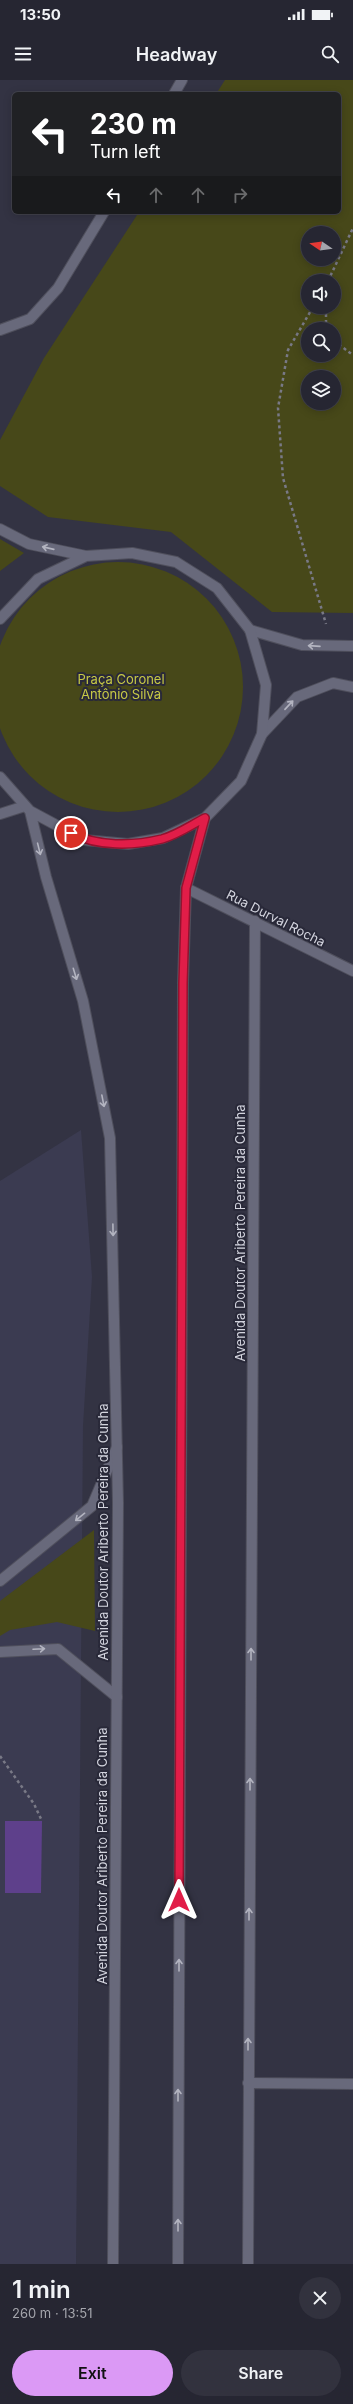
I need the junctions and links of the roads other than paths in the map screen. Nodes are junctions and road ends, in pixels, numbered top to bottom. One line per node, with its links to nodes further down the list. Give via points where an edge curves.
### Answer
1 (182, 80): 2 (main road)
2 (175, 92)
3 (103, 214): 4 (main road, via 58,288 30,319)
4 (0, 330)
5 (0, 529): 6 (main road, one-way to 5, via 29,544)
6 (86, 556): 7 (main road, via 38,579); 8 (main road, via 132,553 176,562 217,588)
7 (0, 619)
8 (250, 630): 9 (main road, one-way to 8, via 302,645); 11 (main road, via 266,685)
9 (353, 646)
10 (353, 687): 11 (main road, one-way to 10, via 297,697 333,683)
11 (262, 734): 15 (main road, via 241,781)
12 (0, 776): 13 (main road)
13 (27, 809): 14 (main road); 15 (main road, via 84,840 128,844 164,838); 19 (main road, Avenida Doutor Ariberto Pereira da Cunha, one-way to 19, via 83,1001 110,1138)
14 (0, 814)
15 (205, 818): 16 (main road)
16 (186, 888): 17 (main road, Rua Durval Rocha); 26 (main road, one-way to 16, via 183,983)
17 (255, 921): 18 (main road, Rua Durval Rocha); 23 (main road, Avenida Doutor Ariberto Pereira da Cunha, one-way to 17)
18 (353, 971)
19 (117, 1447): 20 (main road, one-way to 20, via 92,1506); 22 (main road, Avenida Doutor Ariberto Pereira da Cunha)
20 (0, 1581)
21 (0, 1652): 22 (main road, one-way to 22, via 58,1648)
22 (116, 1697): 25 (main road, Avenida Doutor Ariberto Pereira da Cunha)
23 (248, 2083): 24 (main road); 27 (main road, Avenida Doutor Ariberto Pereira da Cunha)
24 (353, 2084)
25 (113, 2264)
26 (178, 2264)
27 (248, 2264)

